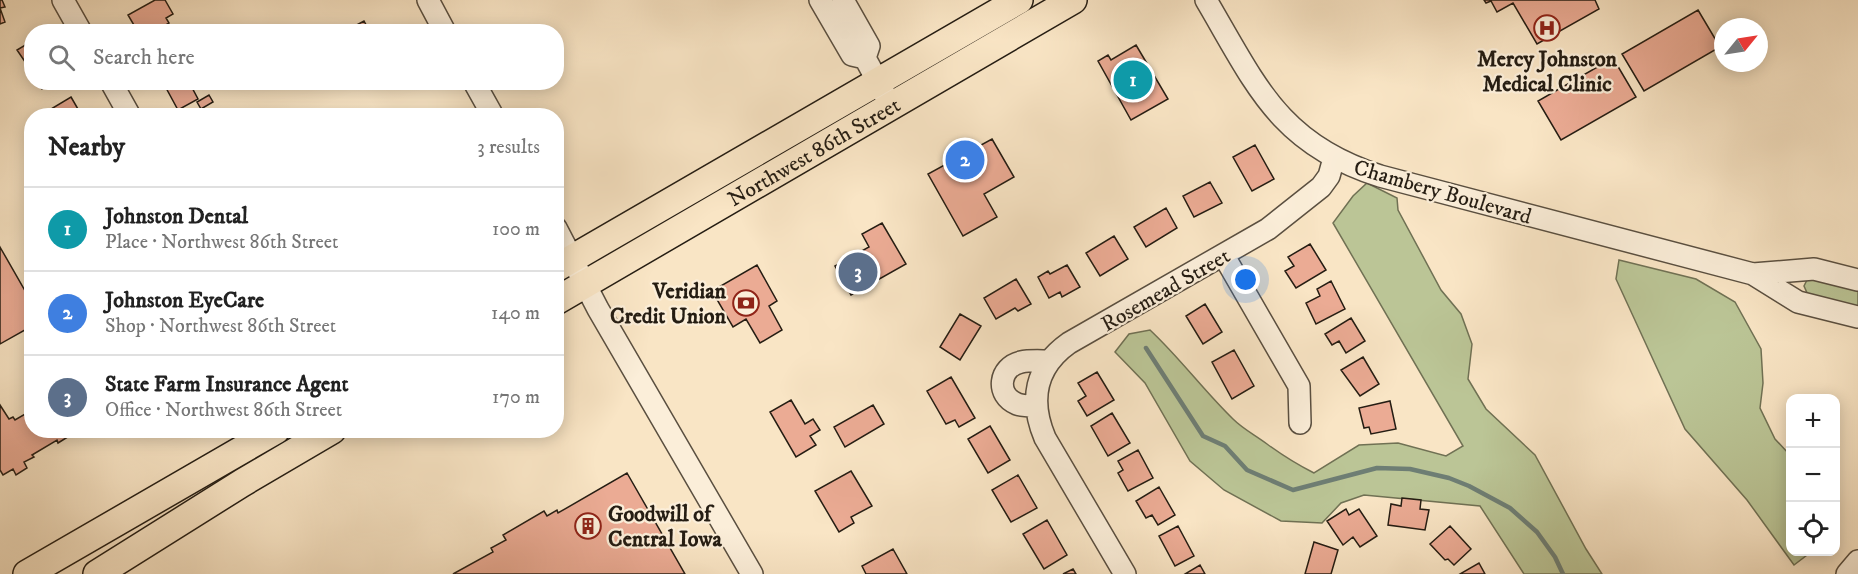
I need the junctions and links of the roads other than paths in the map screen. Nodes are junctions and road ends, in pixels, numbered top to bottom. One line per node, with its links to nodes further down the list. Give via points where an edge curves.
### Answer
1 (63, 0): 8 (street)
2 (428, 0): 9 (street)
3 (820, 0): 10 (street, via 852,55)
4 (843, 0): 10 (street, via 869,46)
5 (1018, 0): 11 (main road, Northwest 86th Street)
6 (1073, 0): 14 (main road, Northwest 86th Street)
7 (1206, 0): 17 (street, Chambery Boulevard, via 1267,102 1307,141)
8 (76, 24)
9 (442, 24)
10 (865, 58): 11 (street)
11 (878, 82): 14 (street); 19 (main road, Northwest 86th Street)
12 (115, 90): 15 (street)
13 (478, 90): 16 (street)
14 (891, 106): 22 (main road, Northwest 86th Street)
15 (126, 108)
16 (489, 108)
17 (1334, 158): 18 (street, Rosemead Street, via 1321,187 1268,229); 20 (street, Chambery Boulevard, via 1380,176)
18 (1224, 256): 25 (street, Rosemead Street, via 1069,344); 27 (street, via 1299,386)
19 (565, 263): 22 (street)
20 (1753, 274): 21 (street, Chambery Boulevard, via 1814,269); 24 (street, Chambery Boulevard, via 1798,302)
21 (1858, 280)
22 (585, 284): 23 (main road, Northwest 86th Street); 33 (street)
23 (564, 296)
24 (1858, 317)
25 (1050, 361): 26 (street, Rosemead Street, via 1037,390); 26 (street, via 1022,362 1003,375 1002,388 1010,399)
26 (1036, 406): 34 (street, Rosemead Street, via 1045,438)
27 (1300, 423)
28 (262, 438): 31 (main road)
29 (313, 438): 32 (main road)
30 (1858, 561): 35 (street)
31 (27, 574)
32 (97, 574)
33 (752, 574)
34 (1125, 574)
35 (1847, 574)

